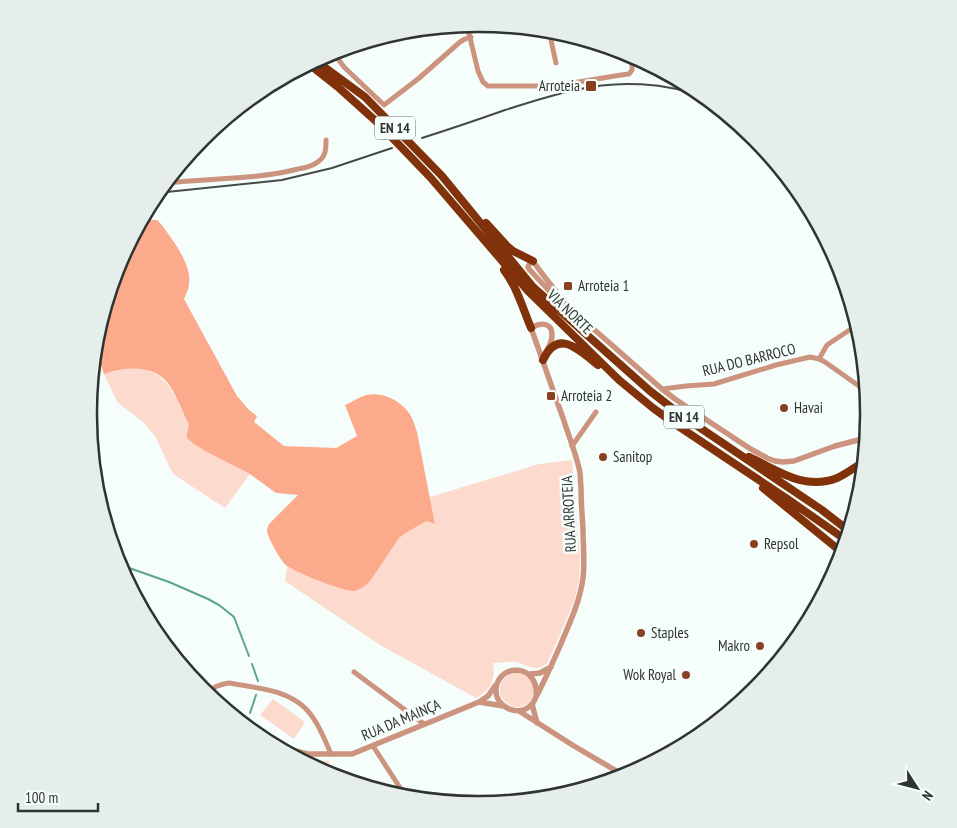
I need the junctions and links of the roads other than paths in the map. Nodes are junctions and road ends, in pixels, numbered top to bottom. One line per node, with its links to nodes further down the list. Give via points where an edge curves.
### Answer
1 (470, 32): 2 (street)
2 (471, 37): 4 (street, via 465,38 384,105); 6 (street, via 478,71 488,86 554,86 629,74)
3 (551, 40): 5 (street)
4 (339, 60)
5 (556, 63)
6 (632, 65)
7 (324, 66): 11 (highway, VIA NORTE / EN 14, via 365,97 442,176)
8 (316, 69): 12 (highway, VIA NORTE / EN 14, via 378,123)
9 (326, 140): 10 (street, via 324,156 310,166 256,176)
10 (176, 182)
11 (465, 205): 13 (highway, via 480,215 507,246); 24 (highway, VIA NORTE / EN 14, via 533,287 650,391)
12 (469, 222): 14 (highway, via 509,277); 18 (highway, VIA NORTE / EN 14, via 528,291)
13 (532, 261): 20 (street, via 528,269 553,295)
14 (530, 328): 16 (street, RUA ARROTEIA); 16 (street, via 540,323 552,331 551,343)
15 (851, 330): 17 (street, RUA DO BARROCO, via 827,344)
16 (544, 357): 18 (highway, via 554,344 572,346); 25 (street, RUA ARROTEIA)
17 (820, 359): 19 (street); 20 (street, RUA DO BARROCO, via 810,357 714,384)
18 (619, 380): 22 (highway, VIA NORTE / EN 14)
19 (859, 386)
20 (662, 389): 23 (street, via 749,448 775,461 794,461)
21 (596, 412): 25 (street)
22 (698, 439): 28 (highway, VIA NORTE / EN 14); 29 (highway)
23 (859, 440)
24 (723, 444): 26 (highway, via 785,476 802,481 825,482); 27 (highway, VIA NORTE / EN 14)
25 (572, 446): 30 (street, RUA ARROTEIA, via 580,470 584,577 578,602)
26 (857, 466)
27 (843, 526)
28 (840, 536)
29 (836, 548)
30 (550, 667): 32 (street); 35 (street, RUA ARROTEIA)
31 (354, 672): 41 (street)
32 (530, 674): 33 (street, via 515,670 507,672); 35 (street, via 537,688)
33 (497, 684): 36 (street, RUA DA MAINÇA); 38 (street, via 498,700)
34 (214, 688): 44 (street, via 229,683 284,695 308,711)
35 (536, 697): 37 (street)
36 (479, 702): 38 (street); 41 (street, RUA DA MAINÇA)
37 (532, 704): 39 (street); 40 (street)
38 (503, 706): 39 (street)
39 (519, 711): 40 (street)
40 (537, 723): 45 (street)
41 (424, 724): 42 (street, RUA DA MAINÇA)
42 (373, 746): 44 (street, RUA DA MAINÇA, via 352,754); 46 (street)
43 (305, 753): 44 (street, RUA DA MAINÇA)
44 (331, 754)
45 (614, 770)
46 (400, 787)

